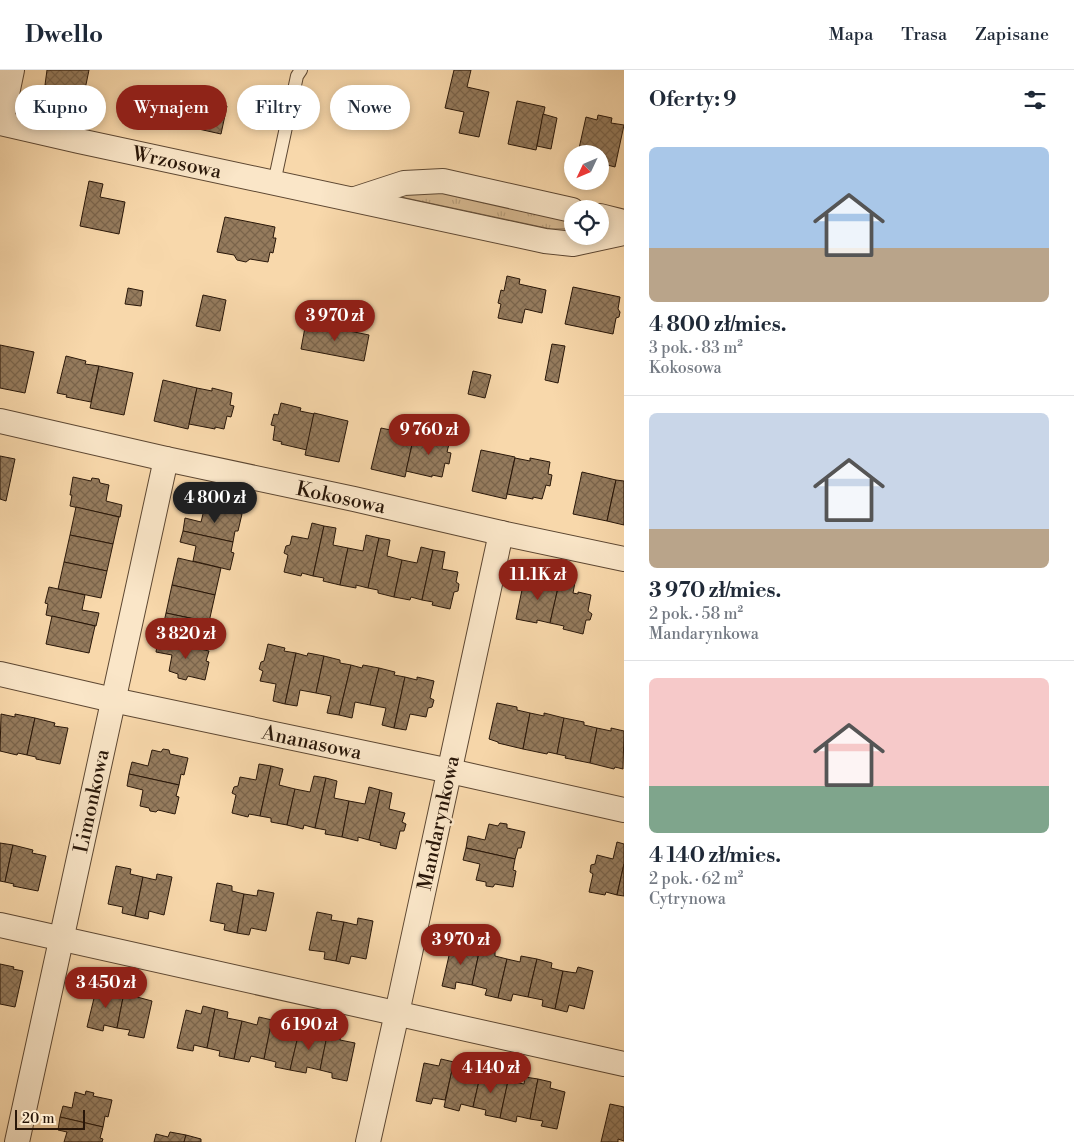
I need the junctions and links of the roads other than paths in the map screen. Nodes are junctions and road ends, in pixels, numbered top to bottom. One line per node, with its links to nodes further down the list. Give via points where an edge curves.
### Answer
1 (12, 70): 3 (street)
2 (301, 70): 4 (lane)
3 (0, 123): 4 (street, Wrzosowa)
4 (274, 183): 5 (street, Wrzosowa)
5 (354, 200): 6 (street, via 404,183 443,181); 9 (street, Wrzosowa, via 554,242 572,244)
6 (564, 208)
7 (609, 218): 8 (street)
8 (624, 222)
9 (624, 233)
10 (0, 421): 11 (street, Kokosowa)
11 (166, 459): 12 (street, Kokosowa); 15 (street, Limonkowa)
12 (501, 533): 13 (street, Kokosowa); 16 (street, Mandarynkowa)
13 (624, 559)
14 (0, 674): 15 (street, Ananasowa)
15 (113, 700): 16 (street, Ananasowa); 19 (street, Limonkowa)
16 (450, 770): 17 (street, Ananasowa); 20 (street, Mandarynkowa)
17 (624, 810)
18 (0, 925): 19 (street)
19 (62, 938): 20 (street); 22 (street, Limonkowa)
20 (397, 1013): 21 (street); 23 (street, Mandarynkowa)
21 (624, 1064)
22 (16, 1142)
23 (368, 1142)

